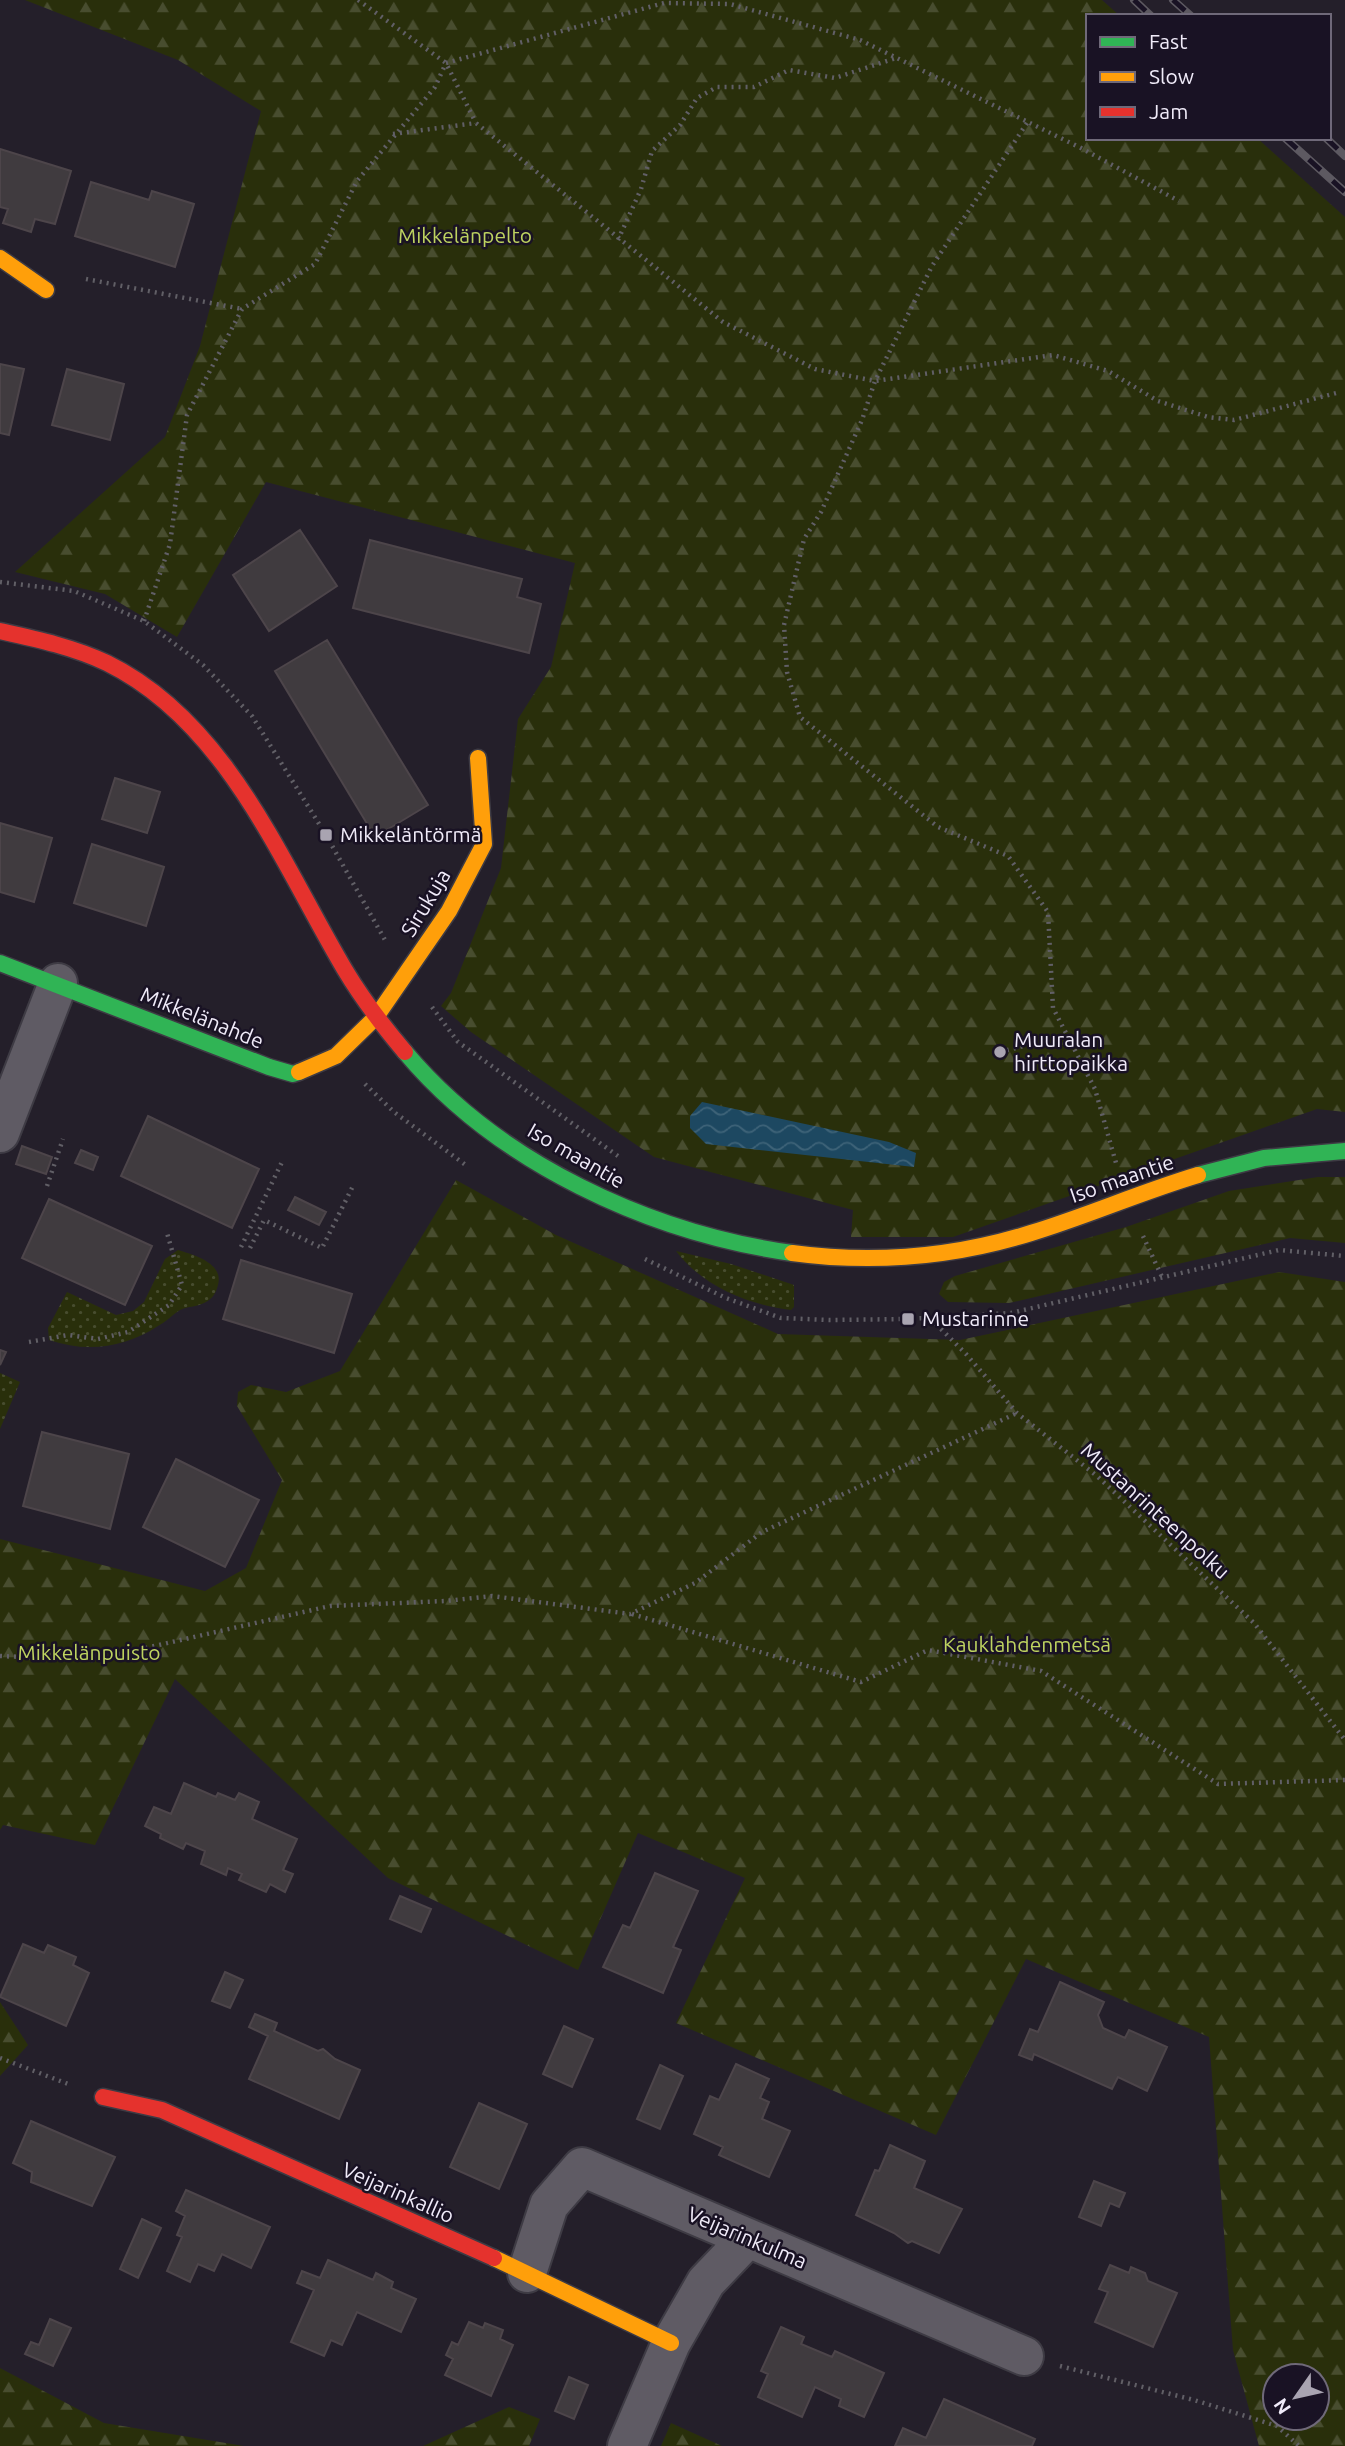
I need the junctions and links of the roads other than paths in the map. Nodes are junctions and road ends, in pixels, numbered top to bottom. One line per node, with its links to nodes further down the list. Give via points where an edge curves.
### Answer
1 (0, 258): 2 (main road)
2 (47, 290)
3 (0, 631): 7 (main road, Iso maantie, via 67,647 122,670 185,721 209,746 254,813)
4 (478, 758): 7 (main road, Sirukuja, via 484,844 449,911)
5 (0, 963): 6 (main road, Mikkelänahde)
6 (58, 983): 7 (main road, Mikkelänahde, via 293,1074 336,1056); 8 (street)
7 (376, 1017): 9 (main road, Iso maantie, via 428,1077 494,1132 553,1171 632,1212 744,1243 832,1259 950,1254 1029,1234 1228,1164 1306,1150)
8 (0, 1133)
9 (1345, 1151)
10 (103, 2097): 12 (main road, Veijarinkallio, via 162,2110)
11 (747, 2239): 12 (street, Veijarinkulma, via 582,2167 549,2205); 13 (street, via 706,2282); 14 (street, Veijarinkulma)
12 (527, 2273): 13 (main road, Veijarinkallio)
13 (671, 2343): 15 (street)
14 (1024, 2356)
15 (627, 2446)

